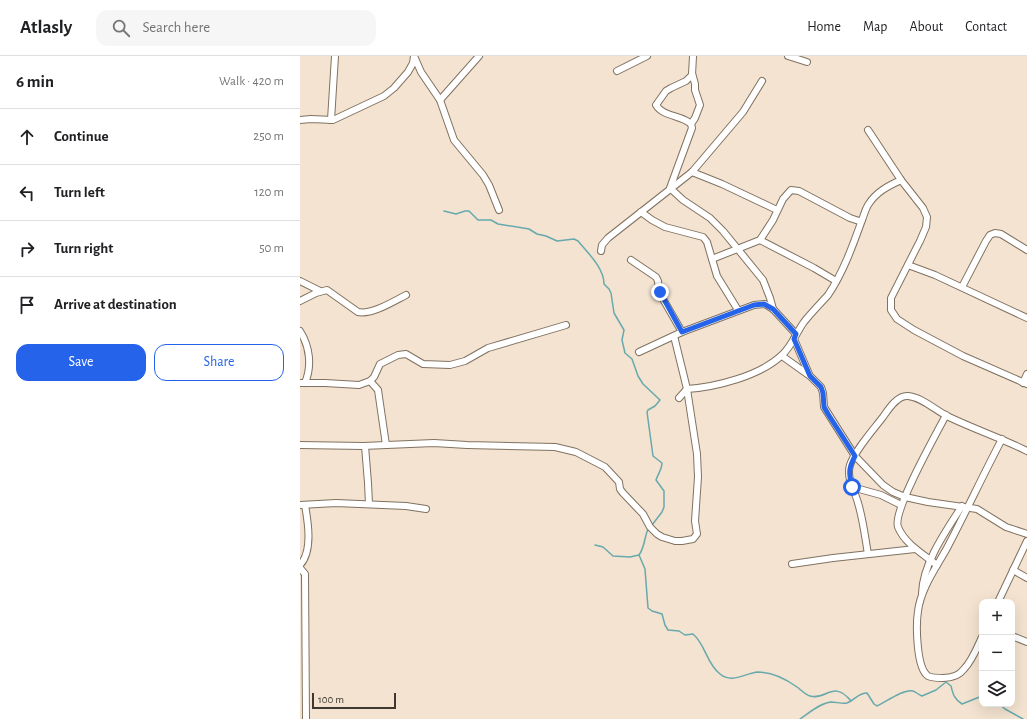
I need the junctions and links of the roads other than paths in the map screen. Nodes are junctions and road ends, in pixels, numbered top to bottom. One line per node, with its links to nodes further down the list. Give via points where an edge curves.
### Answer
1 (335, 56): 14 (street)
2 (414, 56): 12 (street, via 421,72); 14 (street, via 408,72 384,96)
3 (480, 56): 12 (street)
4 (647, 56): 7 (street)
5 (693, 56): 10 (street)
6 (788, 56): 8 (street)
7 (640, 58): 9 (street)
8 (807, 62)
9 (617, 71)
10 (692, 73): 15 (street, via 700,105); 15 (street, via 686,81 666,92 656,105 659,109)
11 (762, 81): 17 (street, via 743,112)
12 (440, 100): 20 (street, via 454,140 489,185)
13 (300, 120): 14 (street)
14 (331, 120)
15 (691, 124): 19 (street, via 692,128)
16 (868, 130): 18 (street)
17 (692, 172): 19 (street); 21 (street)
18 (901, 180): 23 (street, via 878,193); 30 (street, via 927,217 926,227)
19 (670, 188): 22 (street); 25 (street, via 710,218)
20 (499, 210)
21 (777, 210): 23 (street, via 791,190 799,191 850,218); 24 (street)
22 (641, 212): 27 (street, via 608,238); 28 (street, via 665,227 703,237)
23 (862, 220): 32 (street)
24 (760, 240): 25 (street); 32 (street)
25 (737, 248): 28 (street); 37 (street, via 763,280)
26 (1027, 250): 33 (street, via 995,232 986,241)
27 (601, 251)
28 (712, 259): 38 (street, via 717,276)
29 (632, 260): 42 (street, via 656,277 660,292)
30 (908, 265): 33 (street); 51 (street, via 891,298 891,310 897,319 963,356)
31 (300, 281): 34 (street)
32 (836, 282): 44 (street)
33 (962, 287): 39 (street)
34 (320, 291): 35 (street, via 327,290 358,312 364,313); 36 (street)
35 (406, 295)
36 (300, 301)
37 (773, 309): 38 (street, via 764,304); 44 (street)
38 (738, 310): 42 (street)
39 (1027, 318)
40 (566, 325): 49 (street, via 492,346 465,361 450,364 423,364 406,354 398,355 380,364)
41 (300, 331): 50 (street, via 310,359 309,373)
42 (682, 332): 43 (street)
43 (674, 336): 45 (street); 52 (street)
44 (795, 337): 46 (street); 48 (street)
45 (639, 352)
46 (782, 356): 48 (street); 52 (street, via 744,376 716,386)
47 (1027, 374): 51 (street)
48 (810, 376): 60 (street, via 821,387 824,407)
49 (370, 381): 50 (street, via 359,386); 57 (street, via 378,390)
50 (303, 383)
51 (1025, 384)
52 (687, 389): 53 (street); 57 (street, via 698,477 697,534 693,539 670,540 657,534 605,467 576,452 554,447 434,443)
53 (679, 398)
54 (946, 415): 55 (street); 60 (street, via 917,399 907,396 899,399); 62 (street)
55 (1002, 439): 59 (street); 66 (street)
56 (300, 445): 58 (street)
57 (386, 445): 58 (street)
58 (365, 446): 63 (street)
59 (1027, 451)
60 (855, 456): 61 (street, via 849,474); 62 (street, via 883,485)
61 (852, 487): 65 (street, via 881,495); 71 (street, via 858,503)
62 (905, 497): 65 (street); 66 (street)
63 (369, 504): 64 (street); 67 (street)
64 (303, 505): 74 (street, via 308,525 308,543 306,556)
65 (901, 505): 70 (street, via 897,525 903,537)
66 (964, 507): 68 (street, via 977,509 1006,527); 72 (street, via 944,534); 75 (street)
67 (426, 509)
68 (1027, 534)
69 (1027, 541): 77 (street)
70 (915, 549): 71 (street); 72 (street)
71 (868, 554): 73 (street)
72 (931, 560): 75 (street); 79 (street)
73 (792, 564)
74 (300, 565)
75 (937, 565): 79 (street)
76 (300, 568): 81 (street, via 305,574)
77 (1013, 570): 78 (street); 80 (street)
78 (1027, 578)
79 (921, 598): 84 (street, via 917,636 922,669 928,676 949,678 959,674 971,660)
80 (999, 599)
81 (303, 628): 85 (street)
82 (1015, 637): 83 (street)
83 (1027, 642)
84 (979, 643)
85 (306, 719)

